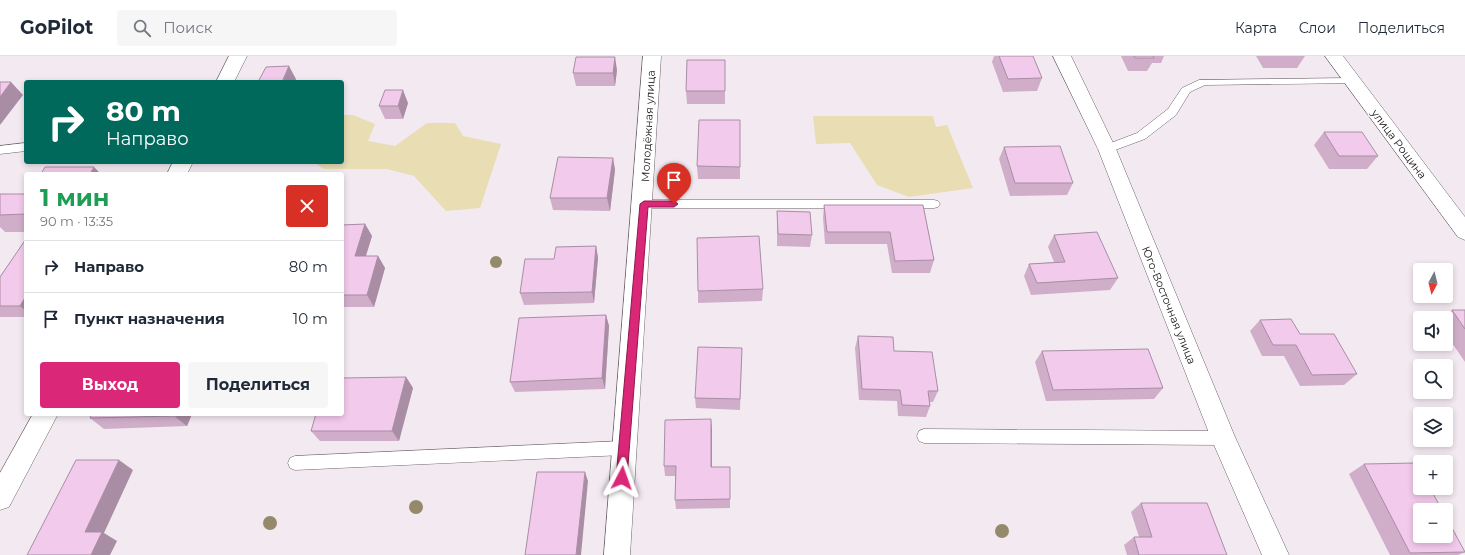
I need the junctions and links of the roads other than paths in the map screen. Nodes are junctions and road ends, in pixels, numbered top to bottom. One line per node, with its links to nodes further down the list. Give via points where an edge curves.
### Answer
1 (238, 56): 5 (street)
2 (652, 56): 10 (street, Молодёжная улица)
3 (1062, 56): 8 (street, Юго-Восточная улица)
4 (1334, 56): 6 (street, улица Рощина)
5 (226, 80)
6 (1352, 81): 8 (lane, via 1203,82 1186,90 1172,112 1140,136); 12 (street, улица Рощина)
7 (24, 147): 9 (lane)
8 (1107, 149): 15 (street, Юго-Восточная улица)
9 (0, 150)
10 (644, 204): 11 (lane); 16 (street, Молодёжная улица)
11 (934, 204)
12 (1465, 232)
13 (45, 416): 18 (street)
14 (924, 436): 15 (lane)
15 (1223, 438): 20 (street, Юго-Восточная улица)
16 (623, 448): 17 (lane); 19 (street, Молодёжная улица)
17 (295, 462)
18 (0, 498)
19 (617, 555)
20 (1276, 555)

